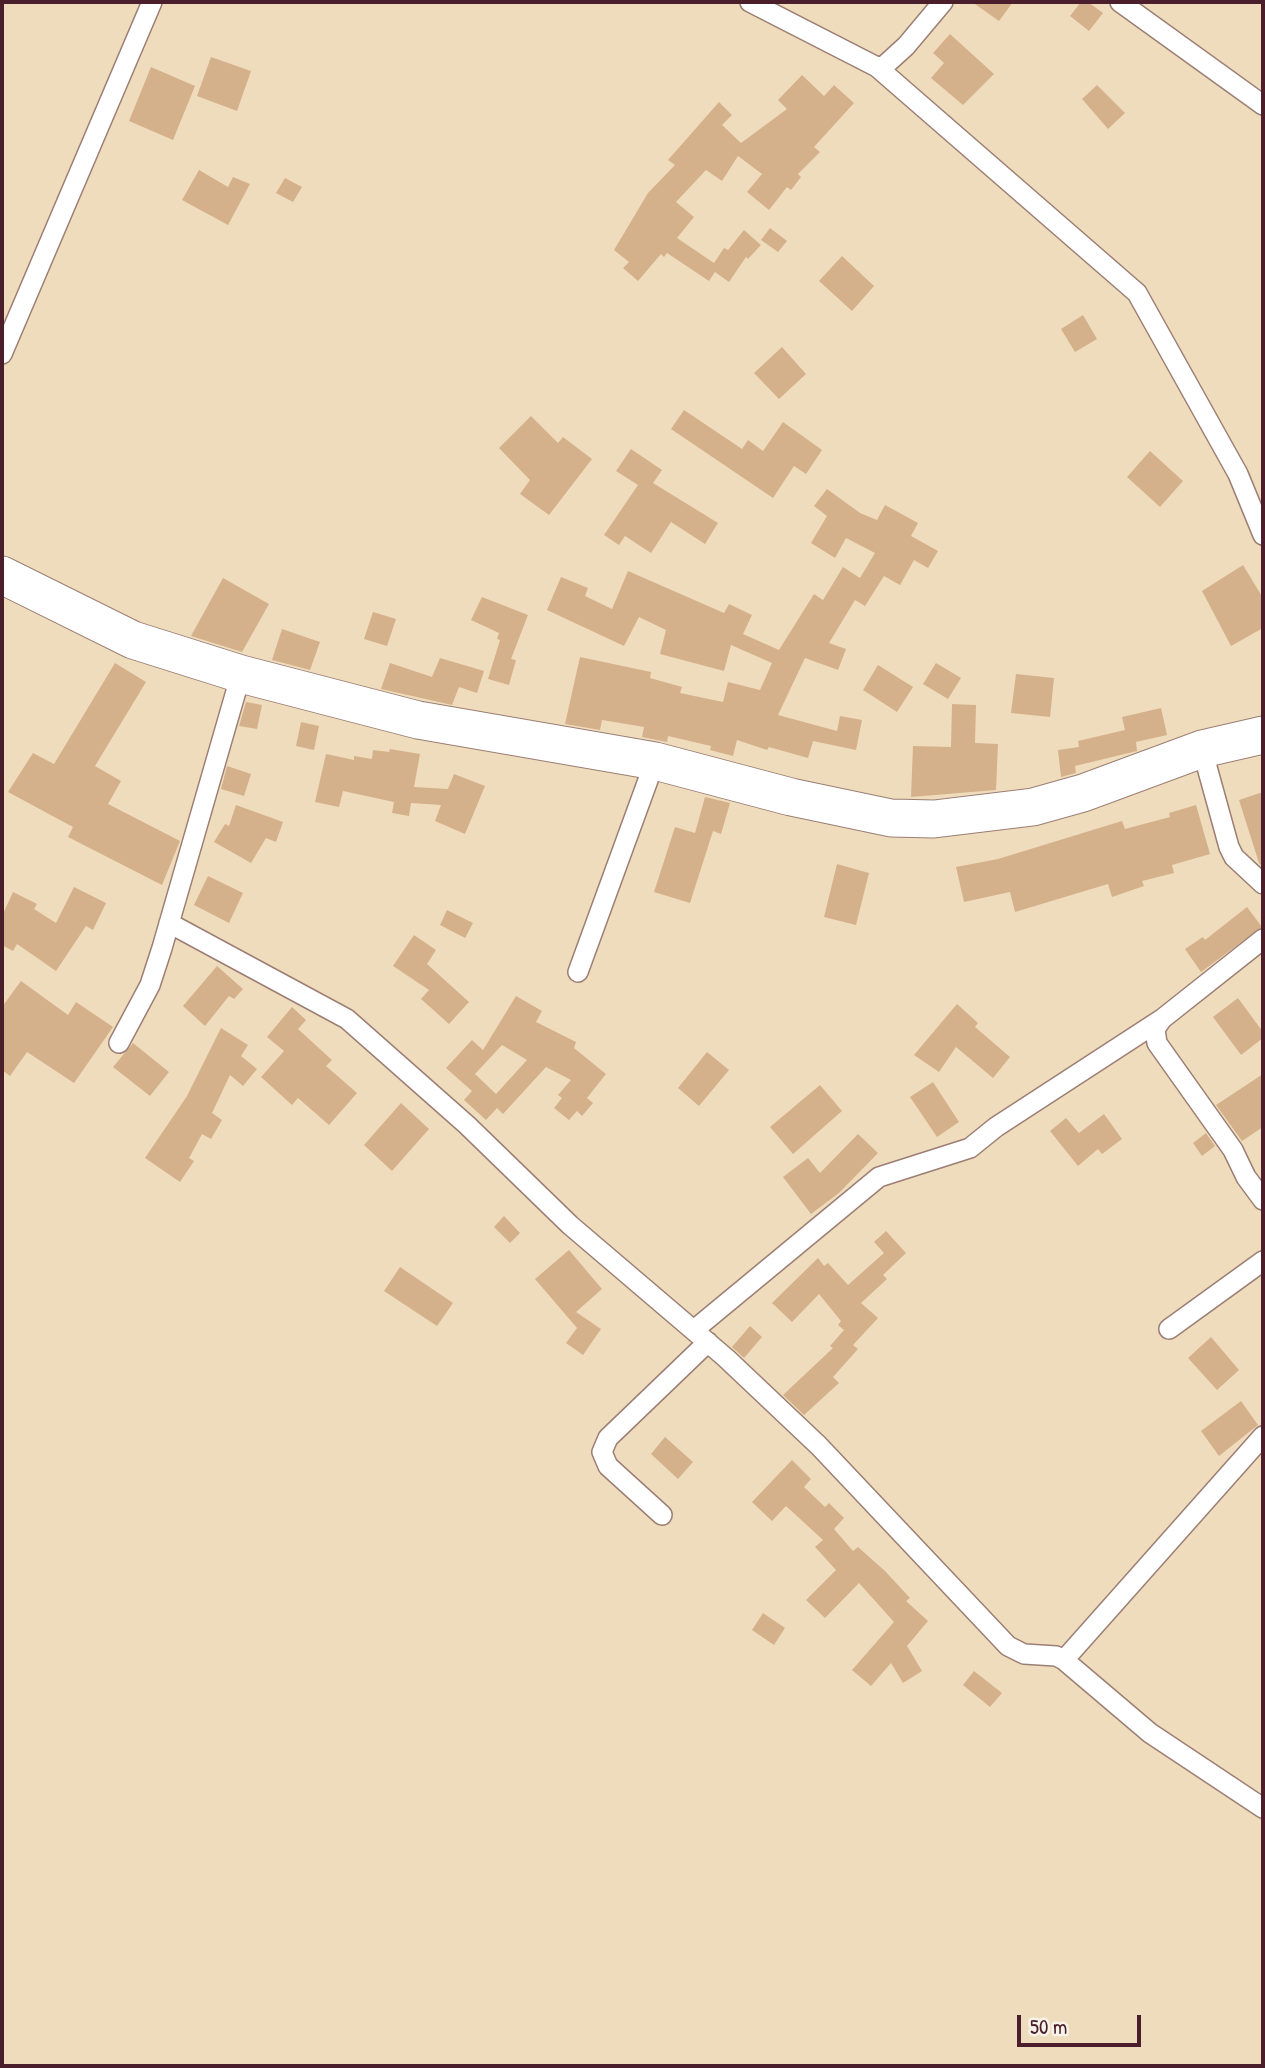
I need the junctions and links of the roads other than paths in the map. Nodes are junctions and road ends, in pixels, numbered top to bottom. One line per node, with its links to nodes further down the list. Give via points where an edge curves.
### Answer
1 (152, 2): 7 (street)
2 (750, 2): 5 (street)
3 (943, 2): 5 (street, via 906,46)
4 (1120, 2): 6 (street)
5 (877, 67): 8 (street, via 1137,292 1238,474)
6 (1263, 105)
7 (2, 354)
8 (1263, 535)
9 (2, 575): 10 (highway, via 133,640)
10 (241, 674): 13 (highway, via 418,720); 15 (street)
11 (1263, 734): 12 (highway)
12 (1202, 749): 13 (highway, via 1033,807 934,819 857,813); 14 (street, via 1234,857)
13 (655, 761): 17 (street)
14 (1263, 884)
15 (169, 923): 19 (street, via 150,985); 23 (street, via 347,1019 467,1125 570,1225)
16 (1263, 939): 18 (street)
17 (578, 972)
18 (1162, 1019): 20 (street, via 1156,1030 1157,1043); 23 (street, via 996,1127 970,1149 879,1177)
19 (119, 1043)
20 (1263, 1200)
21 (1263, 1261): 22 (street)
22 (1169, 1329)
23 (701, 1336): 25 (street, via 608,1438 602,1452 608,1466); 26 (street, via 819,1446 1008,1646 1024,1654)
24 (1263, 1436): 26 (street)
25 (662, 1515)
26 (1064, 1660): 27 (street, via 1150,1733)
27 (1263, 1808)

